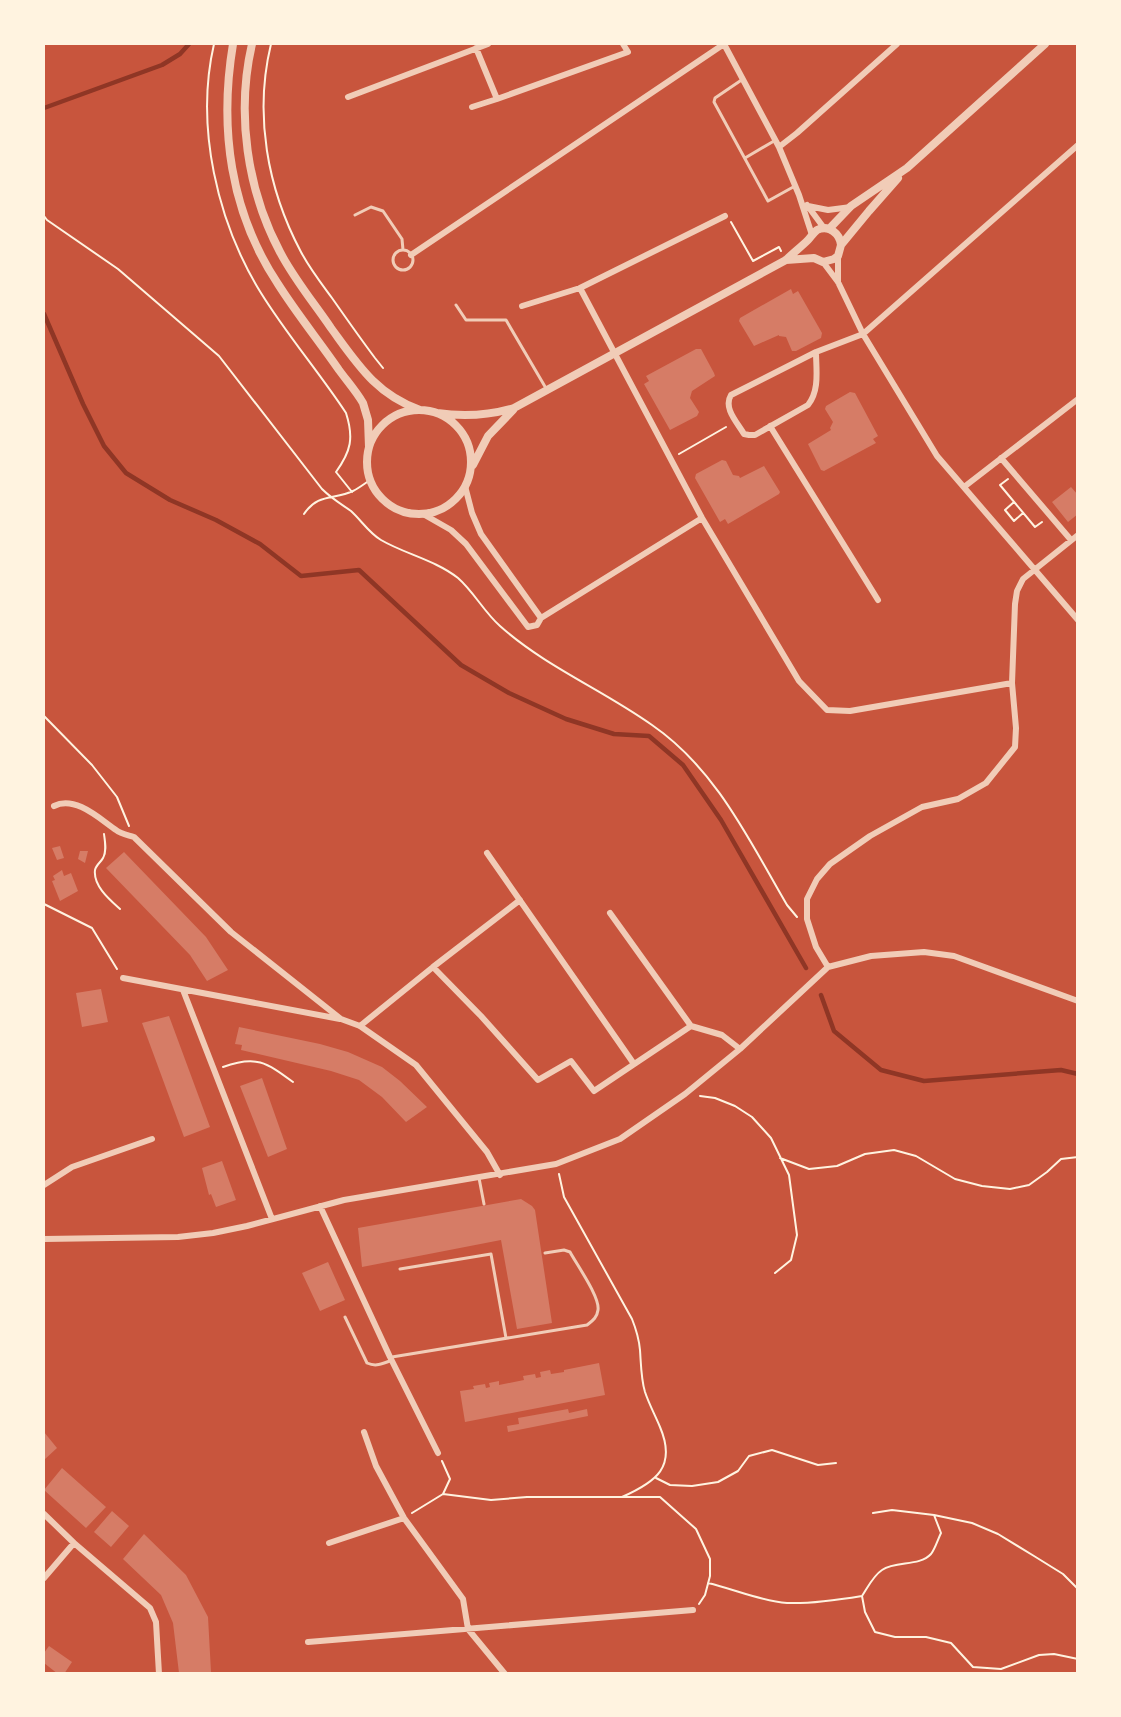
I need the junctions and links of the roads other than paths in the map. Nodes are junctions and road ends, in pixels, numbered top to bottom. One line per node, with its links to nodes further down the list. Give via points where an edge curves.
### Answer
1 (233, 44): 46 (street, via 226,115 241,204 256,244 278,284 361,399 368,420)
2 (252, 44): 43 (street, via 245,117 251,172 280,253 355,360 378,386)
3 (488, 44): 8 (street)
4 (623, 44): 11 (street, via 628,52)
5 (724, 44): 9 (street); 28 (street)
6 (897, 44): 15 (street)
7 (1045, 44): 17 (street)
8 (476, 48): 10 (street); 11 (street)
9 (743, 79): 13 (street); 16 (lane, via 714,102)
10 (348, 97)
11 (497, 99): 12 (street)
12 (472, 107)
13 (775, 140): 15 (street); 16 (lane)
14 (1077, 145): 37 (street)
15 (779, 147): 18 (street)
16 (745, 158): 18 (lane, via 768,201)
17 (907, 168): 21 (street); 26 (street)
18 (795, 186): 19 (street)
19 (799, 195): 20 (street); 25 (street)
20 (808, 206): 21 (street, via 828,210); 24 (street)
21 (851, 206): 24 (street)
22 (355, 215): 27 (lane, via 371,207 383,210 402,239)
23 (725, 216): 34 (street)
24 (827, 229): 25 (street, via 815,231); 26 (street, via 838,235)
25 (810, 237): 30 (street, via 808,249); 31 (street)
26 (842, 245): 29 (street)
27 (403, 250): 28 (lane); 28 (lane, via 393,258 398,269 410,267)
28 (411, 255)
29 (838, 256): 32 (street); 33 (street)
30 (814, 258): 31 (street); 32 (street)
31 (786, 260): 39 (street)
32 (823, 262): 33 (street)
33 (838, 282): 37 (street)
34 (580, 288): 36 (street); 39 (street)
35 (456, 304): 40 (lane, via 466,320 506,320)
36 (522, 306)
37 (863, 334): 38 (street); 50 (street, via 938,456)
38 (816, 352): 45 (street, via 813,399); 45 (street, via 731,395 728,407 744,434 755,435)
39 (614, 353): 40 (street); 52 (street)
40 (547, 390): 42 (street)
41 (1077, 399): 47 (street)
42 (514, 408): 44 (street, via 478,416); 48 (street, via 488,436)
43 (420, 410): 44 (street); 46 (street, via 403,412 388,420)
44 (437, 413): 48 (street, via 464,435)
45 (770, 426): 56 (street)
46 (369, 447): 51 (street, via 366,463 378,495 406,513)
47 (1001, 458): 50 (street); 54 (street)
48 (471, 469): 49 (street)
49 (465, 486): 51 (street, via 454,501); 57 (street, via 481,534)
50 (964, 487): 55 (street)
51 (423, 514): 57 (street, via 466,544 528,627 537,626)
52 (702, 518): 57 (street); 59 (street, via 799,681 827,710 850,711)
53 (1077, 535): 54 (street)
54 (1071, 540): 55 (street)
55 (1034, 569): 58 (street); 59 (street, via 1017,591)
56 (878, 600)
57 (541, 618)
58 (1077, 620)
59 (1012, 683): 65 (street, via 1015,747 986,783 958,799 922,807 870,836 830,864 817,879 807,899 807,919)
60 (54, 806): 69 (street, via 69,803 90,811 118,832 134,837 231,932)
61 (487, 853): 62 (street)
62 (520, 900): 64 (street); 73 (street)
63 (610, 913): 71 (street)
64 (433, 967): 70 (street); 73 (street, via 538,1080 571,1061 594,1091)
65 (828, 967): 68 (street, via 871,956 924,952 954,956); 72 (street)
66 (123, 978): 67 (street)
67 (183, 990): 69 (street); 80 (street)
68 (1077, 1001)
69 (340, 1019): 70 (street)
70 (360, 1026): 75 (street, via 416,1065 487,1152)
71 (691, 1026): 72 (street, via 722,1035); 73 (street)
72 (740, 1049): 75 (street, via 620,1139 556,1164)
73 (634, 1064)
74 (153, 1139): 77 (street, via 72,1167)
75 (500, 1175): 76 (street)
76 (479, 1178): 78 (lane); 79 (street)
77 (44, 1185)
78 (484, 1204)
79 (320, 1206): 80 (street); 86 (street)
80 (272, 1219): 81 (street, via 178,1237)
81 (44, 1238)
82 (545, 1253): 85 (lane, via 570,1252 597,1299 595,1319 587,1325)
83 (400, 1269): 85 (lane, via 491,1254)
84 (345, 1317): 86 (lane, via 367,1363 380,1365)
85 (506, 1339): 86 (lane)
86 (391, 1359): 88 (street)
87 (363, 1432): 90 (street)
88 (438, 1453)
89 (44, 1514): 91 (street)
90 (404, 1518): 92 (street); 95 (street, via 464,1599)
91 (74, 1543): 93 (street); 97 (street, via 150,1608 156,1622)
92 (329, 1543)
93 (44, 1578)
94 (693, 1610): 95 (street)
95 (468, 1629): 96 (street); 98 (street)
96 (308, 1642)
97 (159, 1674)
98 (504, 1674)

